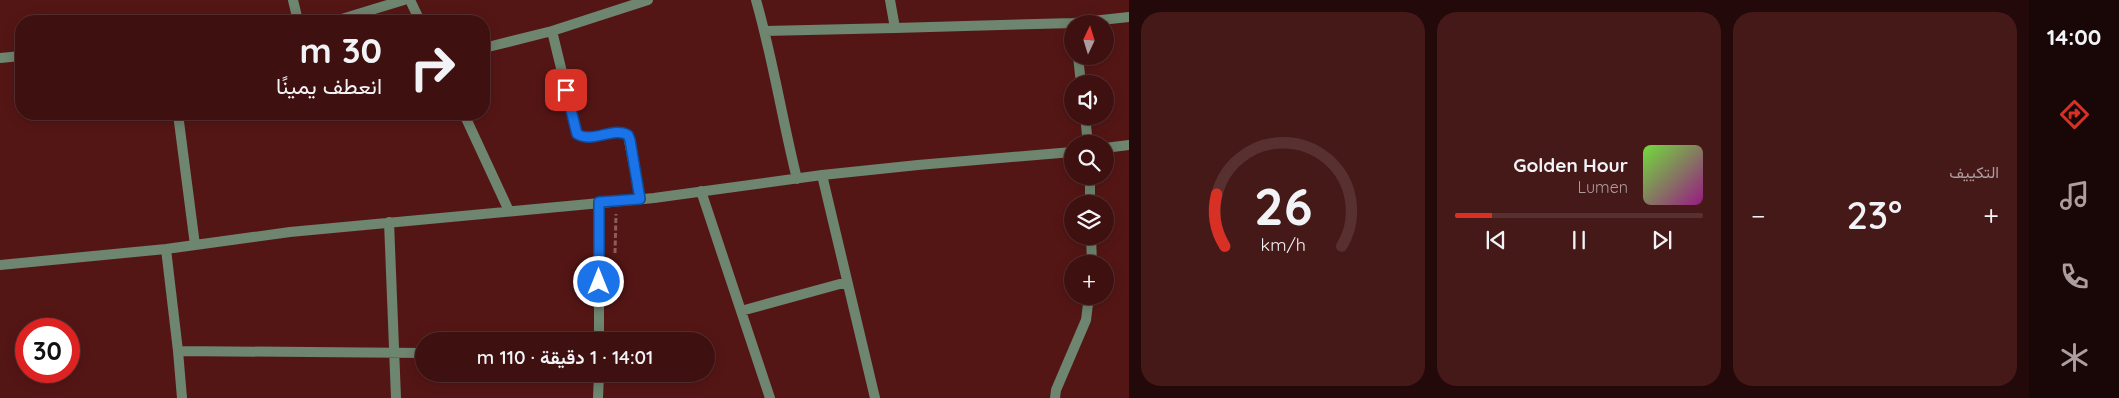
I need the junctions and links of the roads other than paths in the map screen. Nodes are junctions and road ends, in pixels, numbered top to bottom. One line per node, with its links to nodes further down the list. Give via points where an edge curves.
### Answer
1 (293, 0): 8 (street)
2 (404, 0): 9 (street)
3 (410, 0): 10 (street)
4 (648, 0): 7 (street)
5 (756, 0): 15 (street)
6 (890, 0): 14 (street)
7 (619, 5): 16 (street)
8 (297, 15)
9 (355, 15)
10 (417, 15)
11 (1129, 17): 12 (street)
12 (1114, 19)
13 (1064, 24): 14 (street)
14 (895, 28): 15 (street)
15 (765, 31): 26 (street)
16 (552, 32): 17 (street); 28 (street, via 577,134 581,137 621,132 628,135)
17 (490, 47)
18 (15, 57): 19 (street)
19 (0, 58)
20 (179, 120): 32 (street)
21 (467, 120): 30 (street)
22 (1129, 145): 23 (street)
23 (1114, 147)
24 (1064, 153): 25 (street)
25 (822, 175): 26 (street); 35 (street)
26 (797, 179): 27 (street)
27 (701, 191): 28 (street); 37 (street)
28 (640, 199): 29 (street)
29 (599, 202): 30 (street); 38 (street)
30 (509, 211): 31 (street)
31 (389, 222): 32 (street); 40 (street)
32 (195, 245): 33 (street)
33 (166, 250): 34 (street); 39 (street)
34 (0, 265)
35 (847, 282): 37 (street); 47 (street)
36 (1088, 305): 48 (street, via 1086,320)
37 (741, 311): 46 (street)
38 (599, 332)
39 (178, 351): 40 (street); 43 (street)
40 (396, 352): 41 (street); 44 (street)
41 (415, 353)
42 (599, 382): 45 (street)
43 (182, 398)
44 (396, 398)
45 (598, 398)
46 (770, 398)
47 (875, 398)
48 (1055, 398)

